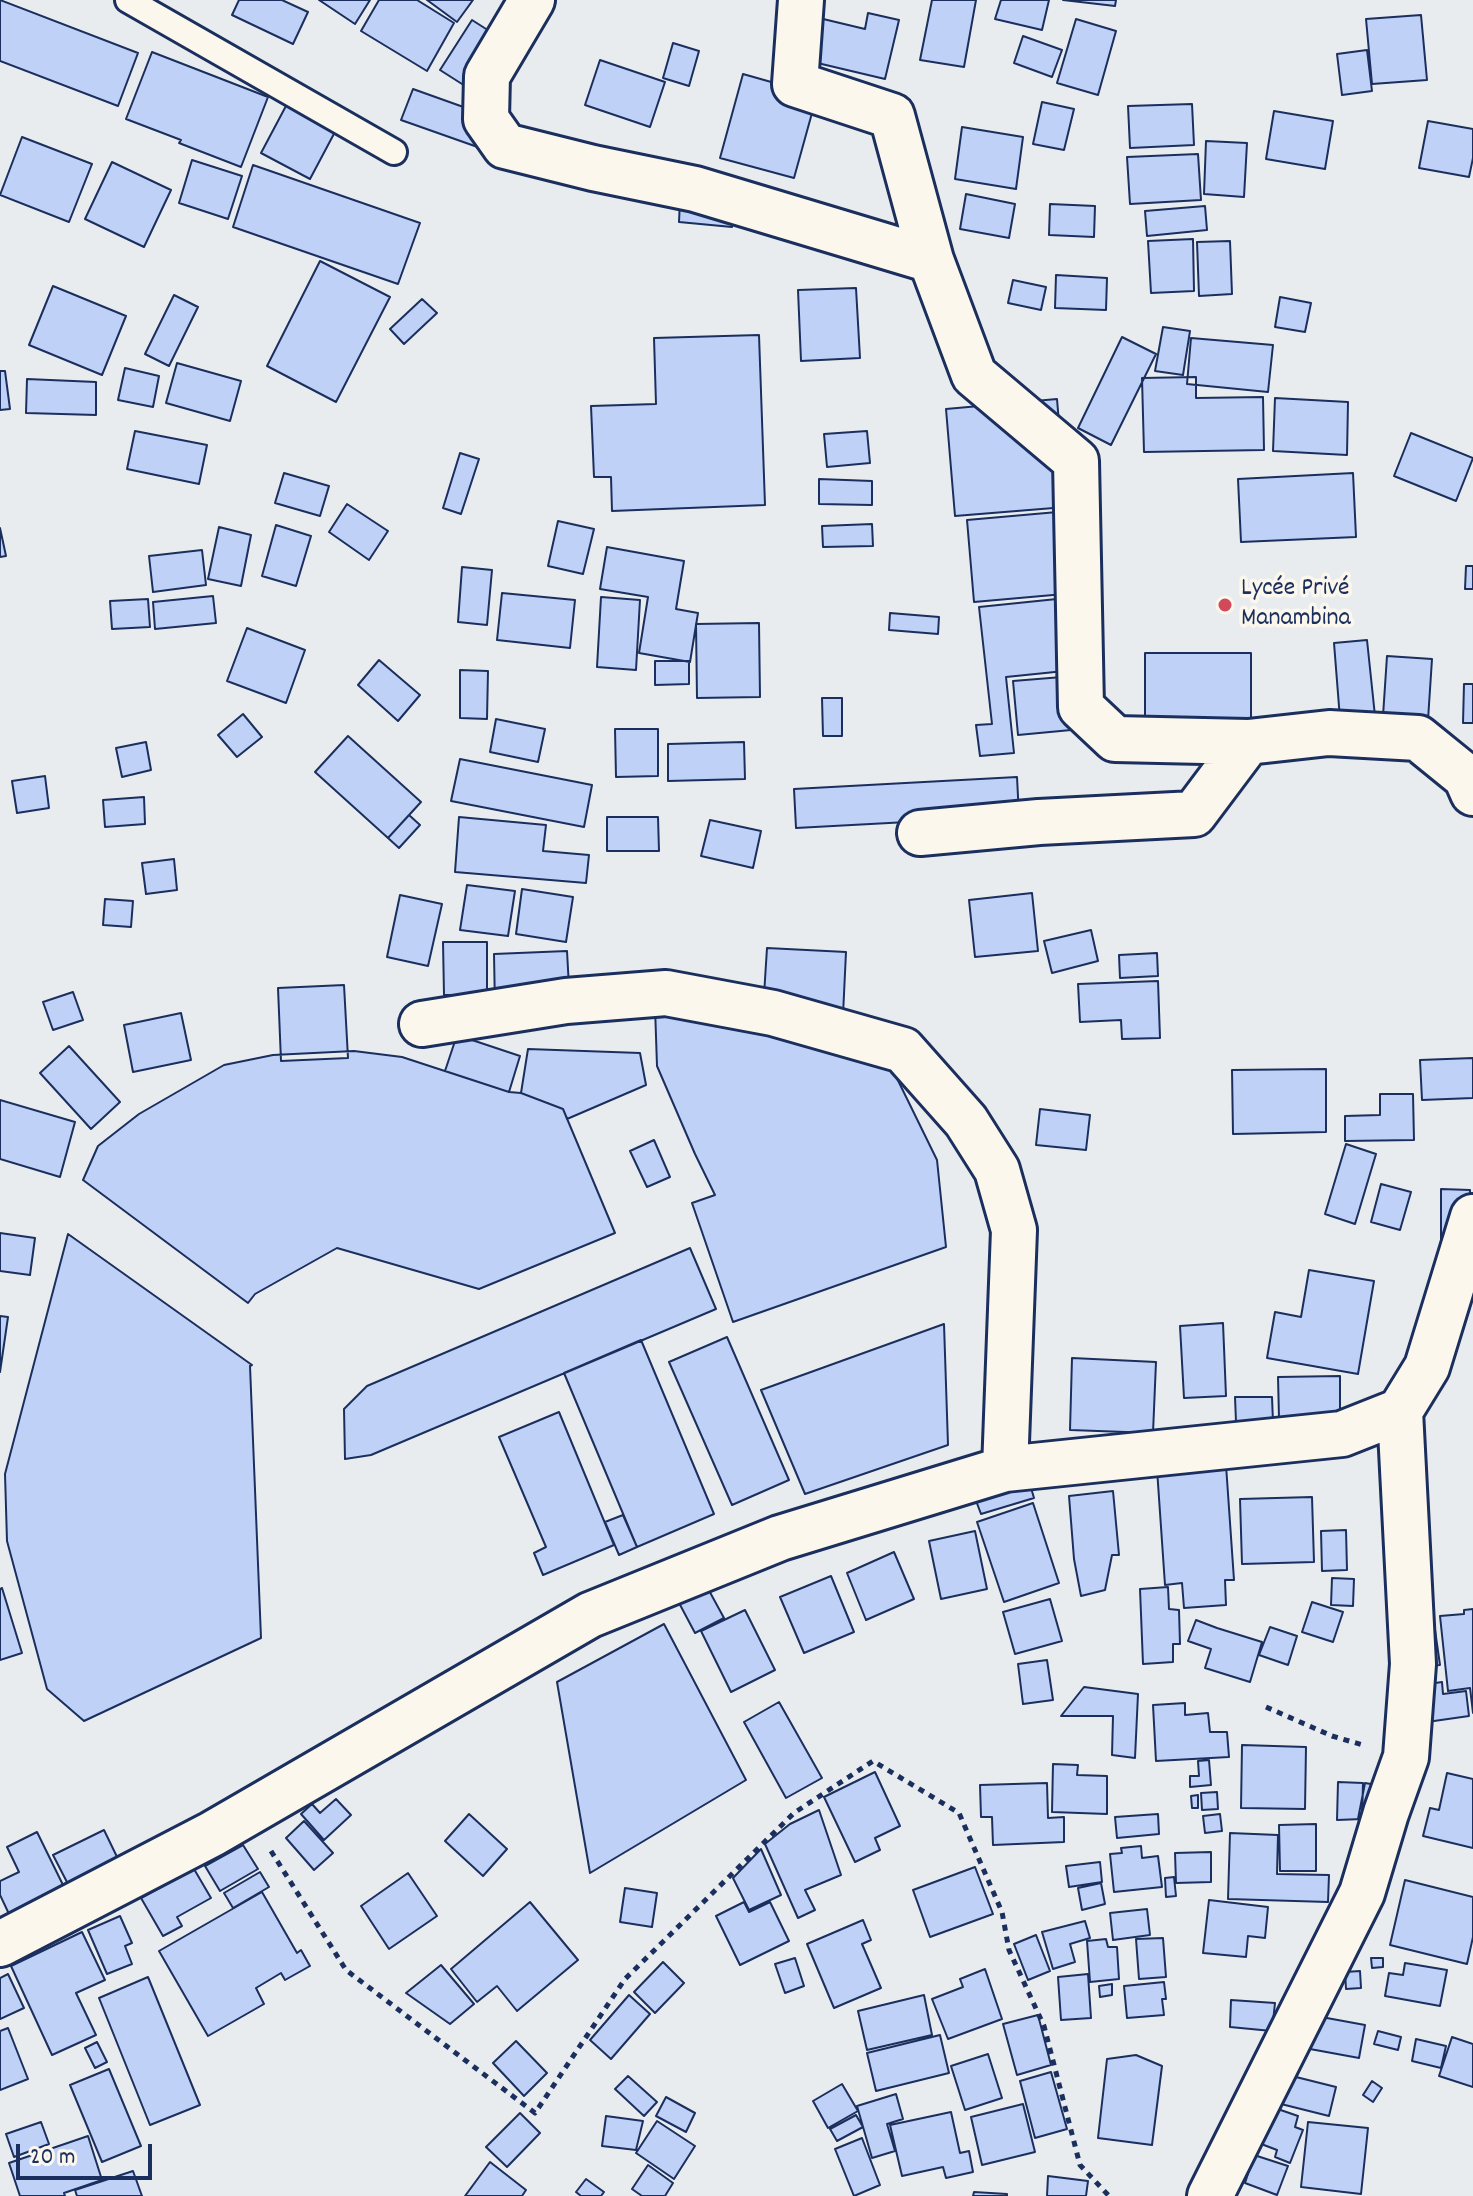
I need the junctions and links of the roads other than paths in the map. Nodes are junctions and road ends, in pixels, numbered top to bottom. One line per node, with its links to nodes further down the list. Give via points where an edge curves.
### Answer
1 (128, 0): 4 (lane)
2 (532, 0): 5 (street, via 487,76 486,119 505,146 695,189)
3 (801, 0): 5 (street, via 795,84 892,116)
4 (394, 152)
5 (931, 260): 6 (street, via 974,375 1076,461 1081,707 1115,739)
6 (1248, 742): 7 (street, via 1329,733 1418,738 1466,777); 8 (street, via 1194,814)
7 (1473, 793)
8 (920, 833)
9 (422, 1024): 12 (street, via 566,1001 666,993 773,1013 903,1050 966,1121 997,1170 1014,1230)
10 (1473, 1217): 11 (street, via 1427,1367)
11 (1400, 1411): 12 (street, via 1342,1434); 14 (street, via 1413,1664 1406,1757 1362,1893)
12 (1005, 1469): 13 (street, via 780,1538 590,1615 212,1834)
13 (0, 1944)
14 (1210, 2196)

